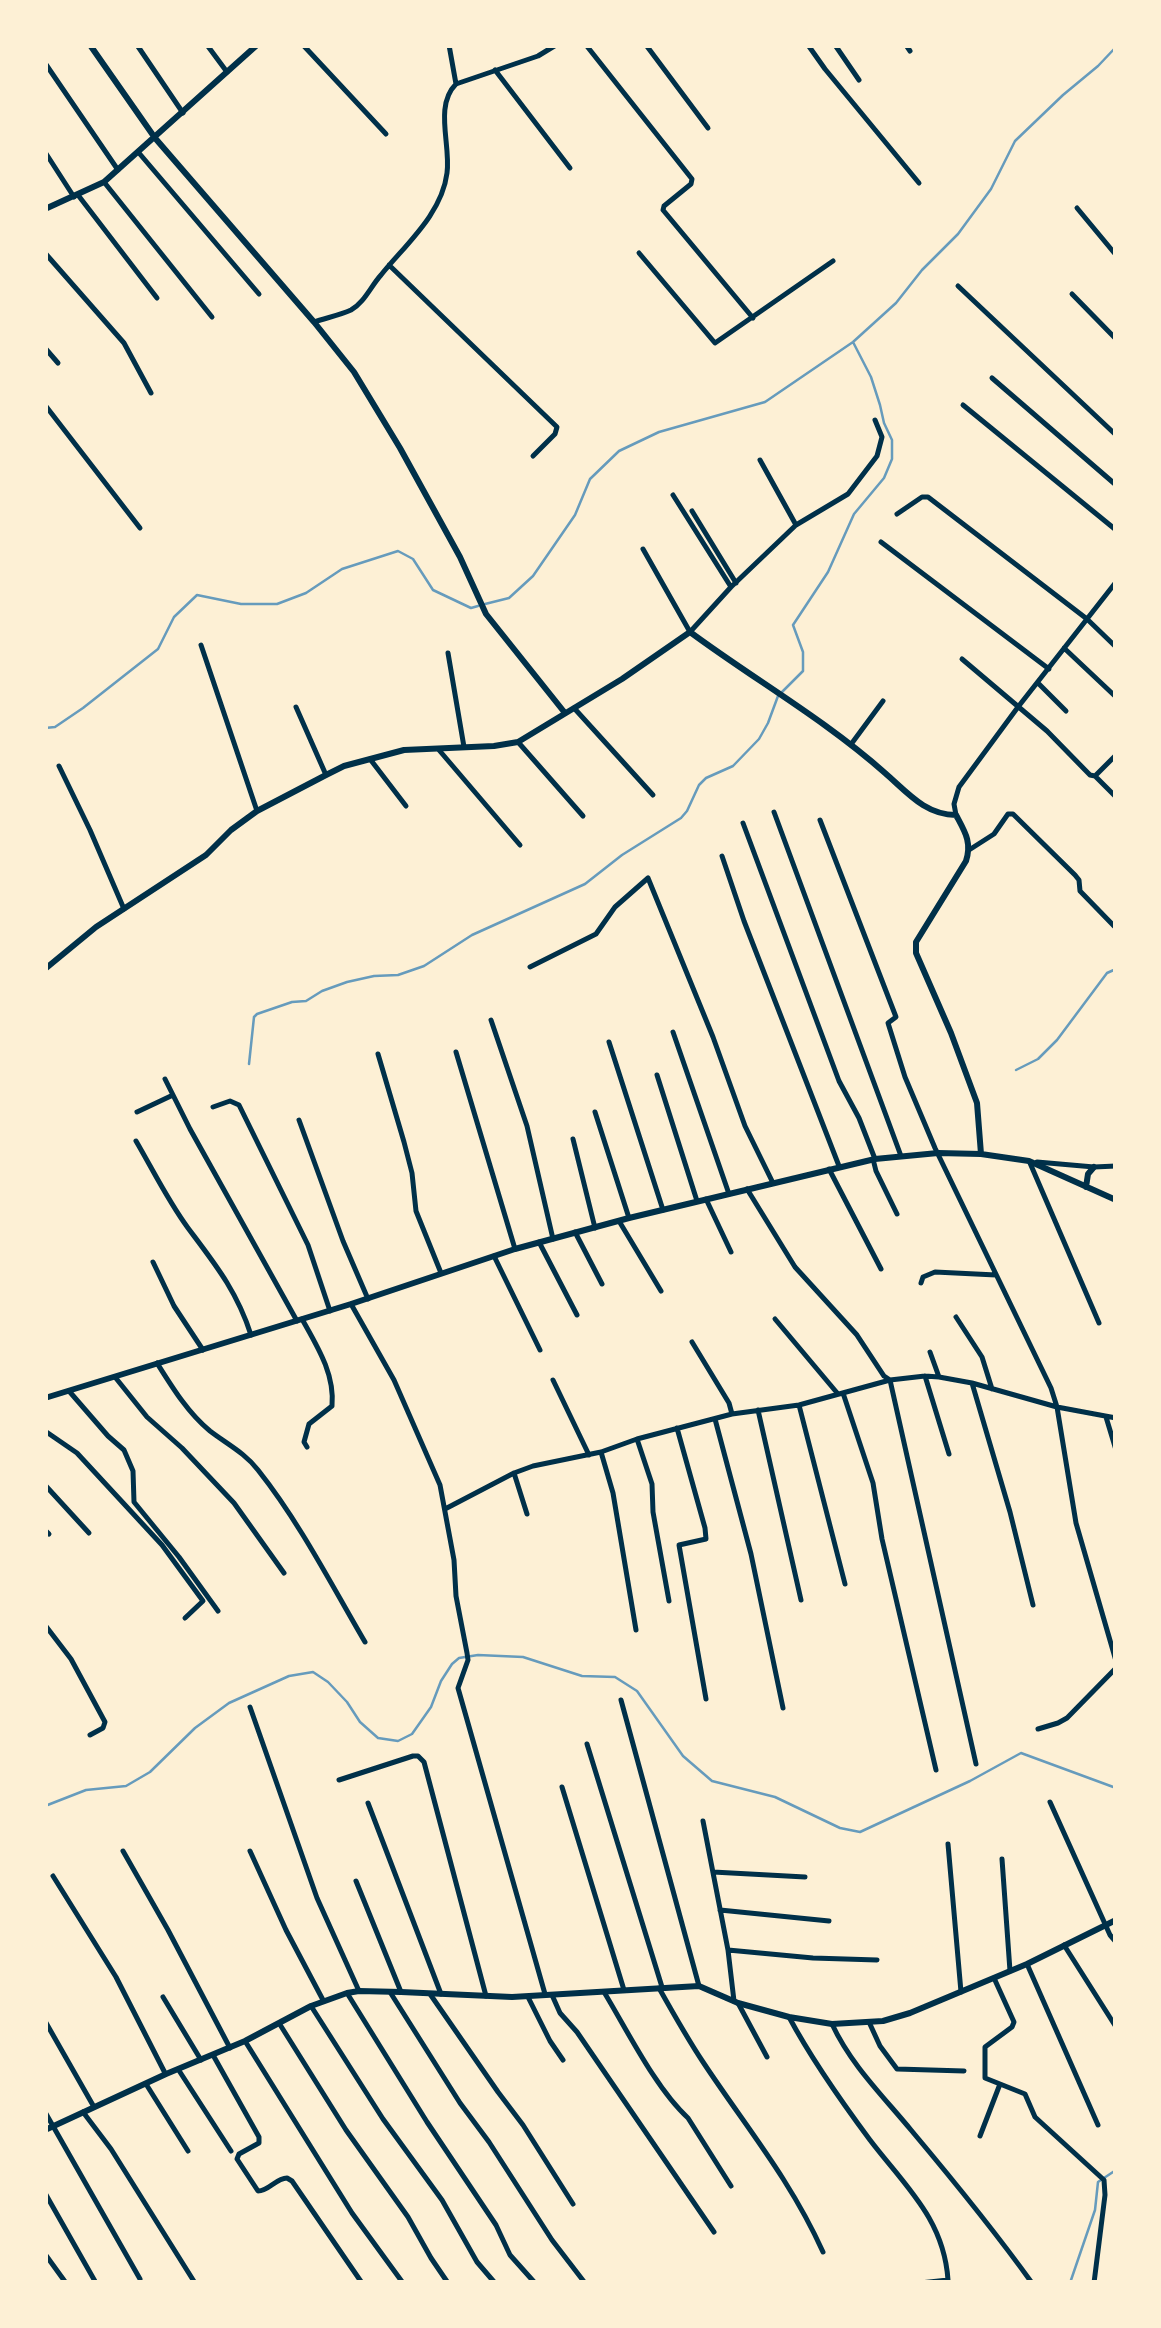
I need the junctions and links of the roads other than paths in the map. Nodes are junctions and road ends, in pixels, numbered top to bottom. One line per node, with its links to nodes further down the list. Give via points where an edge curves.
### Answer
1 (90, 45): 20 (street)
2 (138, 45): 17 (street)
3 (207, 45): 14 (street)
4 (257, 45): 14 (street)
5 (303, 45): 19 (street)
6 (449, 45): 16 (street)
7 (556, 45): 13 (street)
8 (586, 45): 40 (street, via 692,179 663,210)
9 (646, 45): 18 (street)
10 (808, 45): 26 (street)
11 (835, 45): 15 (street)
12 (45, 63): 24 (street)
13 (495, 70): 16 (street); 23 (street)
14 (227, 72): 17 (street)
15 (858, 80)
16 (456, 84): 34 (street, via 445,102 445,181 434,207)
17 (183, 113): 20 (street)
18 (708, 128)
19 (386, 134)
20 (156, 138): 22 (street); 41 (street)
21 (45, 152): 27 (street)
22 (139, 153): 24 (street); 36 (street)
23 (570, 168)
24 (118, 170): 25 (street)
25 (104, 182): 27 (street); 39 (street)
26 (919, 182)
27 (76, 196): 29 (street); 38 (street)
28 (1077, 208): 32 (street)
29 (45, 209)
30 (639, 253): 40 (street, via 716,343)
31 (45, 254): 46 (street, via 124,343)
32 (1116, 255)
33 (833, 261): 40 (street)
34 (390, 265): 41 (street, via 360,303); 51 (street, via 554,423 557,431)
35 (958, 286): 50 (street)
36 (258, 294)
37 (1072, 294): 42 (street)
38 (157, 298)
39 (212, 316)
40 (753, 318)
41 (314, 322): 79 (street, via 390,432 486,614)
42 (1116, 339)
43 (45, 348): 44 (street)
44 (58, 364)
45 (992, 378): 53 (street)
46 (151, 393)
47 (45, 405): 58 (street)
48 (963, 405): 59 (street)
49 (876, 420): 57 (street, via 882,436 869,468 848,494)
50 (1116, 435)
51 (533, 456)
52 (760, 460): 57 (street)
53 (1116, 486)
54 (673, 495): 63 (street)
55 (692, 511): 63 (street)
56 (898, 514): 64 (street, via 928,498)
57 (796, 525): 63 (street)
58 (140, 528)
59 (1116, 530)
60 (881, 542): 71 (street)
61 (642, 549): 65 (street)
62 (1116, 582): 64 (street)
63 (733, 585): 65 (street)
64 (1086, 619): 67 (street); 68 (street)
65 (690, 632): 77 (street); 81 (street)
66 (201, 645): 92 (street)
67 (1064, 648): 71 (street); 73 (street)
68 (1116, 648)
69 (448, 653): 82 (street)
70 (962, 660): 76 (street)
71 (1048, 669): 72 (street)
72 (1038, 683): 76 (street); 78 (street)
73 (1116, 697)
74 (884, 700): 81 (street)
75 (296, 706): 87 (street)
76 (1018, 706): 88 (street); 95 (street, via 960,787)
77 (574, 708): 79 (street); 89 (street)
78 (1066, 711)
79 (566, 714): 80 (street)
80 (518, 742): 82 (street); 94 (street)
81 (852, 743): 95 (street, via 926,808)
82 (464, 747): 83 (street)
83 (436, 748): 85 (street); 98 (street)
84 (1116, 755): 88 (street)
85 (370, 758): 87 (street); 91 (street)
86 (59, 766): 101 (street)
87 (326, 775): 92 (street)
88 (1096, 776): 90 (street)
89 (653, 795)
90 (1116, 796)
91 (406, 806)
92 (257, 810): 101 (street, via 206,855)
93 (774, 812): 121 (street)
94 (583, 816)
95 (956, 816): 99 (street)
96 (820, 820): 119 (street, via 896,1016 888,1024 892,1040)
97 (743, 823): 122 (street)
98 (520, 845)
99 (970, 850): 102 (street, via 1012,814); 120 (street, via 916,942 916,953 976,1103)
100 (722, 856): 124 (street)
101 (124, 908): 104 (street)
102 (1114, 926)
103 (530, 967): 128 (street, via 596,934 648,878)
104 (45, 969)
105 (492, 1020): 140 (street, via 527,1126)
106 (674, 1032): 131 (street)
107 (610, 1042): 134 (street)
108 (456, 1052): 142 (street)
109 (378, 1054): 147 (street, via 416,1210)
110 (657, 1075): 132 (street)
111 (165, 1079): 112 (street)
112 (173, 1095): 114 (street); 158 (street)
113 (213, 1107): 154 (street, via 239,1105 308,1244)
114 (137, 1112)
115 (595, 1112): 136 (street)
116 (299, 1120): 152 (street)
117 (573, 1139): 138 (street)
118 (136, 1141): 160 (street, via 235,1294)
119 (938, 1152): 120 (street); 121 (street); 148 (street)
120 (982, 1154): 123 (street)
121 (902, 1156): 122 (street)
122 (874, 1159): 124 (street); 135 (street)
123 (1033, 1162): 126 (street); 129 (street); 159 (street)
124 (839, 1166): 127 (street)
125 (1116, 1166): 126 (street)
126 (1094, 1167): 129 (street)
127 (829, 1169): 128 (street); 146 (street)
128 (773, 1183): 130 (street)
129 (1086, 1187): 133 (street)
130 (748, 1190): 131 (street); 170 (street, via 795,1266)
131 (729, 1194): 132 (street)
132 (701, 1200): 134 (street); 143 (street)
133 (1116, 1200)
134 (663, 1210): 136 (street)
135 (897, 1214)
136 (629, 1218): 137 (street)
137 (619, 1221): 138 (street); 151 (street)
138 (595, 1228): 139 (street)
139 (575, 1232): 140 (street); 149 (street)
140 (553, 1239): 141 (street)
141 (540, 1242): 142 (street); 155 (street)
142 (515, 1249): 144 (street)
143 (731, 1252)
144 (494, 1256): 147 (street); 163 (street)
145 (153, 1262): 162 (street)
146 (882, 1269)
147 (441, 1273): 152 (street)
148 (996, 1275): 150 (street, via 936,1272); 177 (street)
149 (602, 1284)
150 (921, 1284)
151 (661, 1290)
152 (368, 1298): 153 (street)
153 (351, 1304): 154 (street); 193 (street, via 394,1380)
154 (330, 1310): 158 (street)
155 (577, 1316)
156 (956, 1317): 172 (street, via 982,1357)
157 (775, 1318): 174 (street)
158 (299, 1320): 160 (street); 186 (street, via 333,1390 332,1406 309,1424)
159 (1099, 1323)
160 (251, 1335): 162 (street)
161 (692, 1342): 179 (street)
162 (203, 1350): 165 (street)
163 (540, 1350)
164 (930, 1352): 168 (street)
165 (157, 1364): 166 (street); 205 (street, via 206,1428 259,1472)
166 (115, 1376): 173 (street); 196 (street, via 147,1418 234,1503)
167 (925, 1376): 168 (street); 170 (street); 189 (street)
168 (939, 1377): 171 (street)
169 (553, 1380): 190 (street)
170 (890, 1380): 174 (street); 214 (street)
171 (972, 1383): 172 (street); 200 (street)
172 (992, 1389): 177 (street)
173 (70, 1391): 175 (street); 201 (street, via 124,1450 134,1502)
174 (841, 1393): 176 (street); 215 (street, via 873,1482)
175 (45, 1398)
176 (799, 1405): 178 (street); 197 (street)
177 (1057, 1407): 180 (street); 206 (street, via 1076,1523)
178 (758, 1410): 179 (street); 198 (street)
179 (732, 1414): 182 (street)
180 (1106, 1417): 181 (street); 187 (street)
181 (1116, 1418)
182 (714, 1419): 183 (street); 210 (street)
183 (677, 1428): 185 (street); 207 (street, via 705,1528 706,1539 678,1545)
184 (45, 1431): 202 (street, via 77,1453 162,1545 203,1601)
185 (638, 1439): 188 (street); 199 (street, via 652,1484)
186 (307, 1448)
187 (1116, 1450)
188 (601, 1452): 190 (street); 204 (street)
189 (949, 1454)
190 (589, 1455): 191 (street)
191 (514, 1474): 193 (street); 194 (street)
192 (45, 1486): 195 (street)
193 (444, 1510): 251 (street, via 467,1656 458,1688)
194 (528, 1514)
195 (89, 1532)
196 (284, 1573)
197 (845, 1584)
198 (801, 1600)
199 (669, 1602)
200 (1033, 1605)
201 (218, 1610)
202 (185, 1618)
203 (45, 1626): 212 (street, via 105,1722)
204 (636, 1630)
205 (365, 1642)
206 (1116, 1664): 211 (street, via 1067,1718)
207 (706, 1698)
208 (621, 1700): 240 (street)
209 (250, 1707): 243 (street, via 317,1898)
210 (783, 1708)
211 (1038, 1728)
212 (90, 1735)
213 (587, 1744): 241 (street)
214 (976, 1764)
215 (936, 1770)
216 (340, 1780): 252 (street, via 413,1756 424,1762)
217 (562, 1787): 242 (street)
218 (1050, 1802): 232 (street)
219 (368, 1803): 250 (street)
220 (703, 1820): 225 (street)
221 (948, 1844): 247 (street)
222 (123, 1851): 265 (street)
223 (250, 1851): 255 (street)
224 (1002, 1859): 238 (street)
225 (713, 1872): 227 (street); 229 (street)
226 (54, 1876): 272 (street)
227 (805, 1878)
228 (356, 1882): 245 (street)
229 (720, 1910): 231 (street); 235 (street)
230 (1116, 1920): 232 (street)
231 (829, 1921)
232 (1106, 1924): 233 (street); 234 (street)
233 (1116, 1942)
234 (1064, 1946): 237 (street); 263 (street)
235 (728, 1950): 236 (street); 256 (street)
236 (877, 1960)
237 (1027, 1964): 238 (street); 278 (street)
238 (1010, 1971): 239 (street)
239 (994, 1978): 247 (street); 274 (street, via 1014,2022 984,2051 985,2078)
240 (700, 1986): 241 (street); 256 (street)
241 (660, 1988): 242 (street); 288 (street, via 785,2179)
242 (624, 1990): 246 (street)
243 (358, 1991): 244 (street); 248 (street)
244 (390, 1992): 245 (street); 299 (street)
245 (401, 1992): 249 (street)
246 (604, 1992): 251 (street); 284 (street)
247 (961, 1992): 260 (street, via 910,2014)
248 (347, 1993): 255 (street); 298 (street, via 510,2255)
249 (430, 1994): 250 (street); 286 (street)
250 (441, 1994): 252 (street)
251 (548, 1995): 254 (street); 287 (street)
252 (486, 1996): 254 (street)
253 (163, 1997): 268 (street)
254 (528, 1997): 269 (street)
255 (324, 2000): 257 (street)
256 (736, 2002): 258 (street); 267 (street)
257 (310, 2006): 261 (street); 297 (street)
258 (789, 2017): 262 (street); 300 (street, via 936,2229 948,2280)
259 (45, 2021): 275 (street)
260 (869, 2022): 262 (street); 271 (street, via 896,2069)
261 (279, 2023): 264 (street); 296 (street)
262 (832, 2024): 301 (street, via 852,2059)
263 (1116, 2027)
264 (245, 2041): 265 (street); 295 (street)
265 (230, 2048): 266 (street)
266 (213, 2056): 268 (street); 294 (street, via 260,2140 237,2159 260,2192 282,2178 292,2182)
267 (767, 2057)
268 (201, 2060): 270 (street)
269 (563, 2060)
270 (178, 2069): 272 (street); 282 (street)
271 (964, 2071)
272 (166, 2074): 273 (street)
273 (146, 2084): 275 (street); 283 (street)
274 (1000, 2084): 281 (street); 302 (street, via 1025,2094 1035,2117 1104,2180)
275 (94, 2107): 277 (street)
276 (45, 2112): 279 (street)
277 (84, 2112): 279 (street); 293 (street)
278 (1098, 2124)
279 (54, 2126): 280 (street); 290 (street)
280 (45, 2130)
281 (980, 2136)
282 (231, 2150)
283 (188, 2151)
284 (731, 2186)
285 (45, 2192): 292 (street)
286 (573, 2204)
287 (714, 2232)
288 (823, 2252)
289 (45, 2254): 291 (street)
290 (140, 2279)
291 (66, 2283)
292 (96, 2283)
293 (195, 2283)
294 (362, 2283)
295 (402, 2283)
296 (448, 2283)
297 (495, 2283)
298 (535, 2283)
299 (585, 2283)
300 (920, 2283)
301 (1032, 2283)
302 (1094, 2283)

